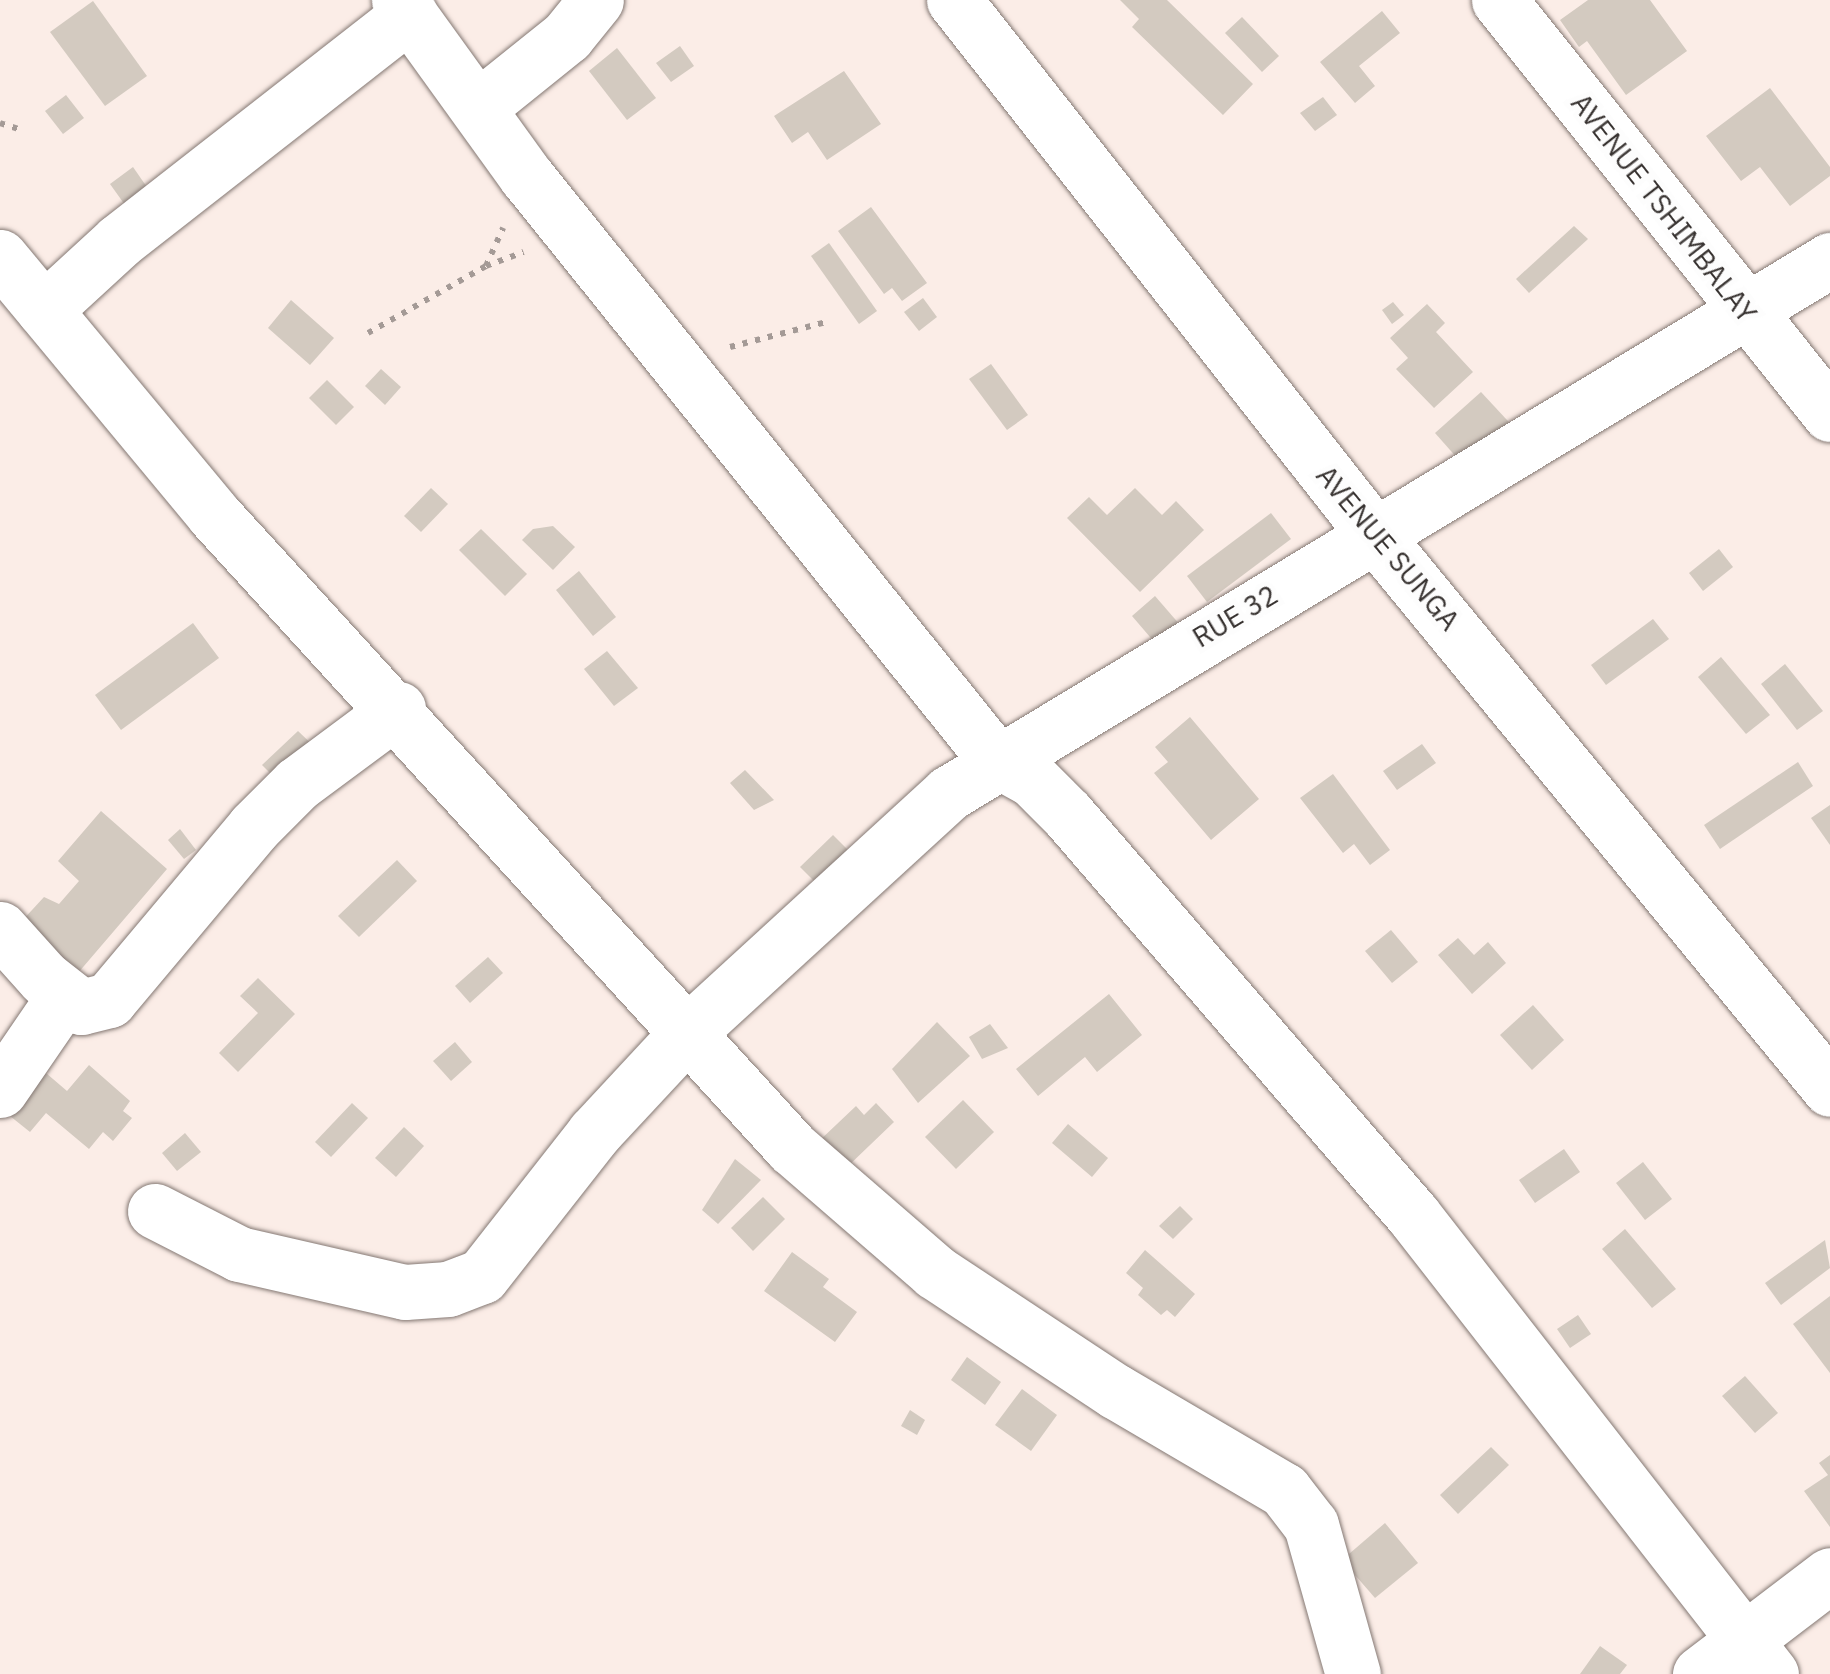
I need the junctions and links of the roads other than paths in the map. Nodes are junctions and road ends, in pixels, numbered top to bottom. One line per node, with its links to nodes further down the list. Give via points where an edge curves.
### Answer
1 (596, 0): 5 (street, via 567,36)
2 (954, 0): 11 (street, AVENUE SUNGA)
3 (1499, 0): 9 (street, AVENUE TSHIMBALAY)
4 (404, 7): 5 (street); 8 (street)
5 (480, 106): 13 (street, via 526,176)
6 (0, 258): 8 (street)
7 (1830, 260): 9 (street, RUE 32)
8 (44, 310): 12 (street, via 214,514)
9 (1747, 314): 10 (street, AVENUE TSHIMBALAY); 11 (street, RUE 32)
10 (1830, 414)
11 (1374, 534): 13 (street, RUE 32); 17 (street, AVENUE SUNGA)
12 (398, 709): 15 (street, via 297,784 254,827 109,1000 81,1007); 16 (street)
13 (995, 759): 16 (street, RUE 32, via 949,792); 21 (street, via 1033,780 1066,814 1412,1215)
14 (0, 928): 15 (street)
15 (65, 995): 18 (street)
16 (686, 1034): 19 (street, RUE 32, via 594,1133 482,1276 448,1290 405,1292 239,1254); 22 (street, via 792,1148 935,1272 1116,1391 1284,1490 1311,1525)
17 (1830, 1089)
18 (0, 1090)
19 (155, 1211)
20 (1830, 1575): 21 (street)
21 (1757, 1656): 23 (street)
22 (1353, 1674)
23 (1700, 1674)

